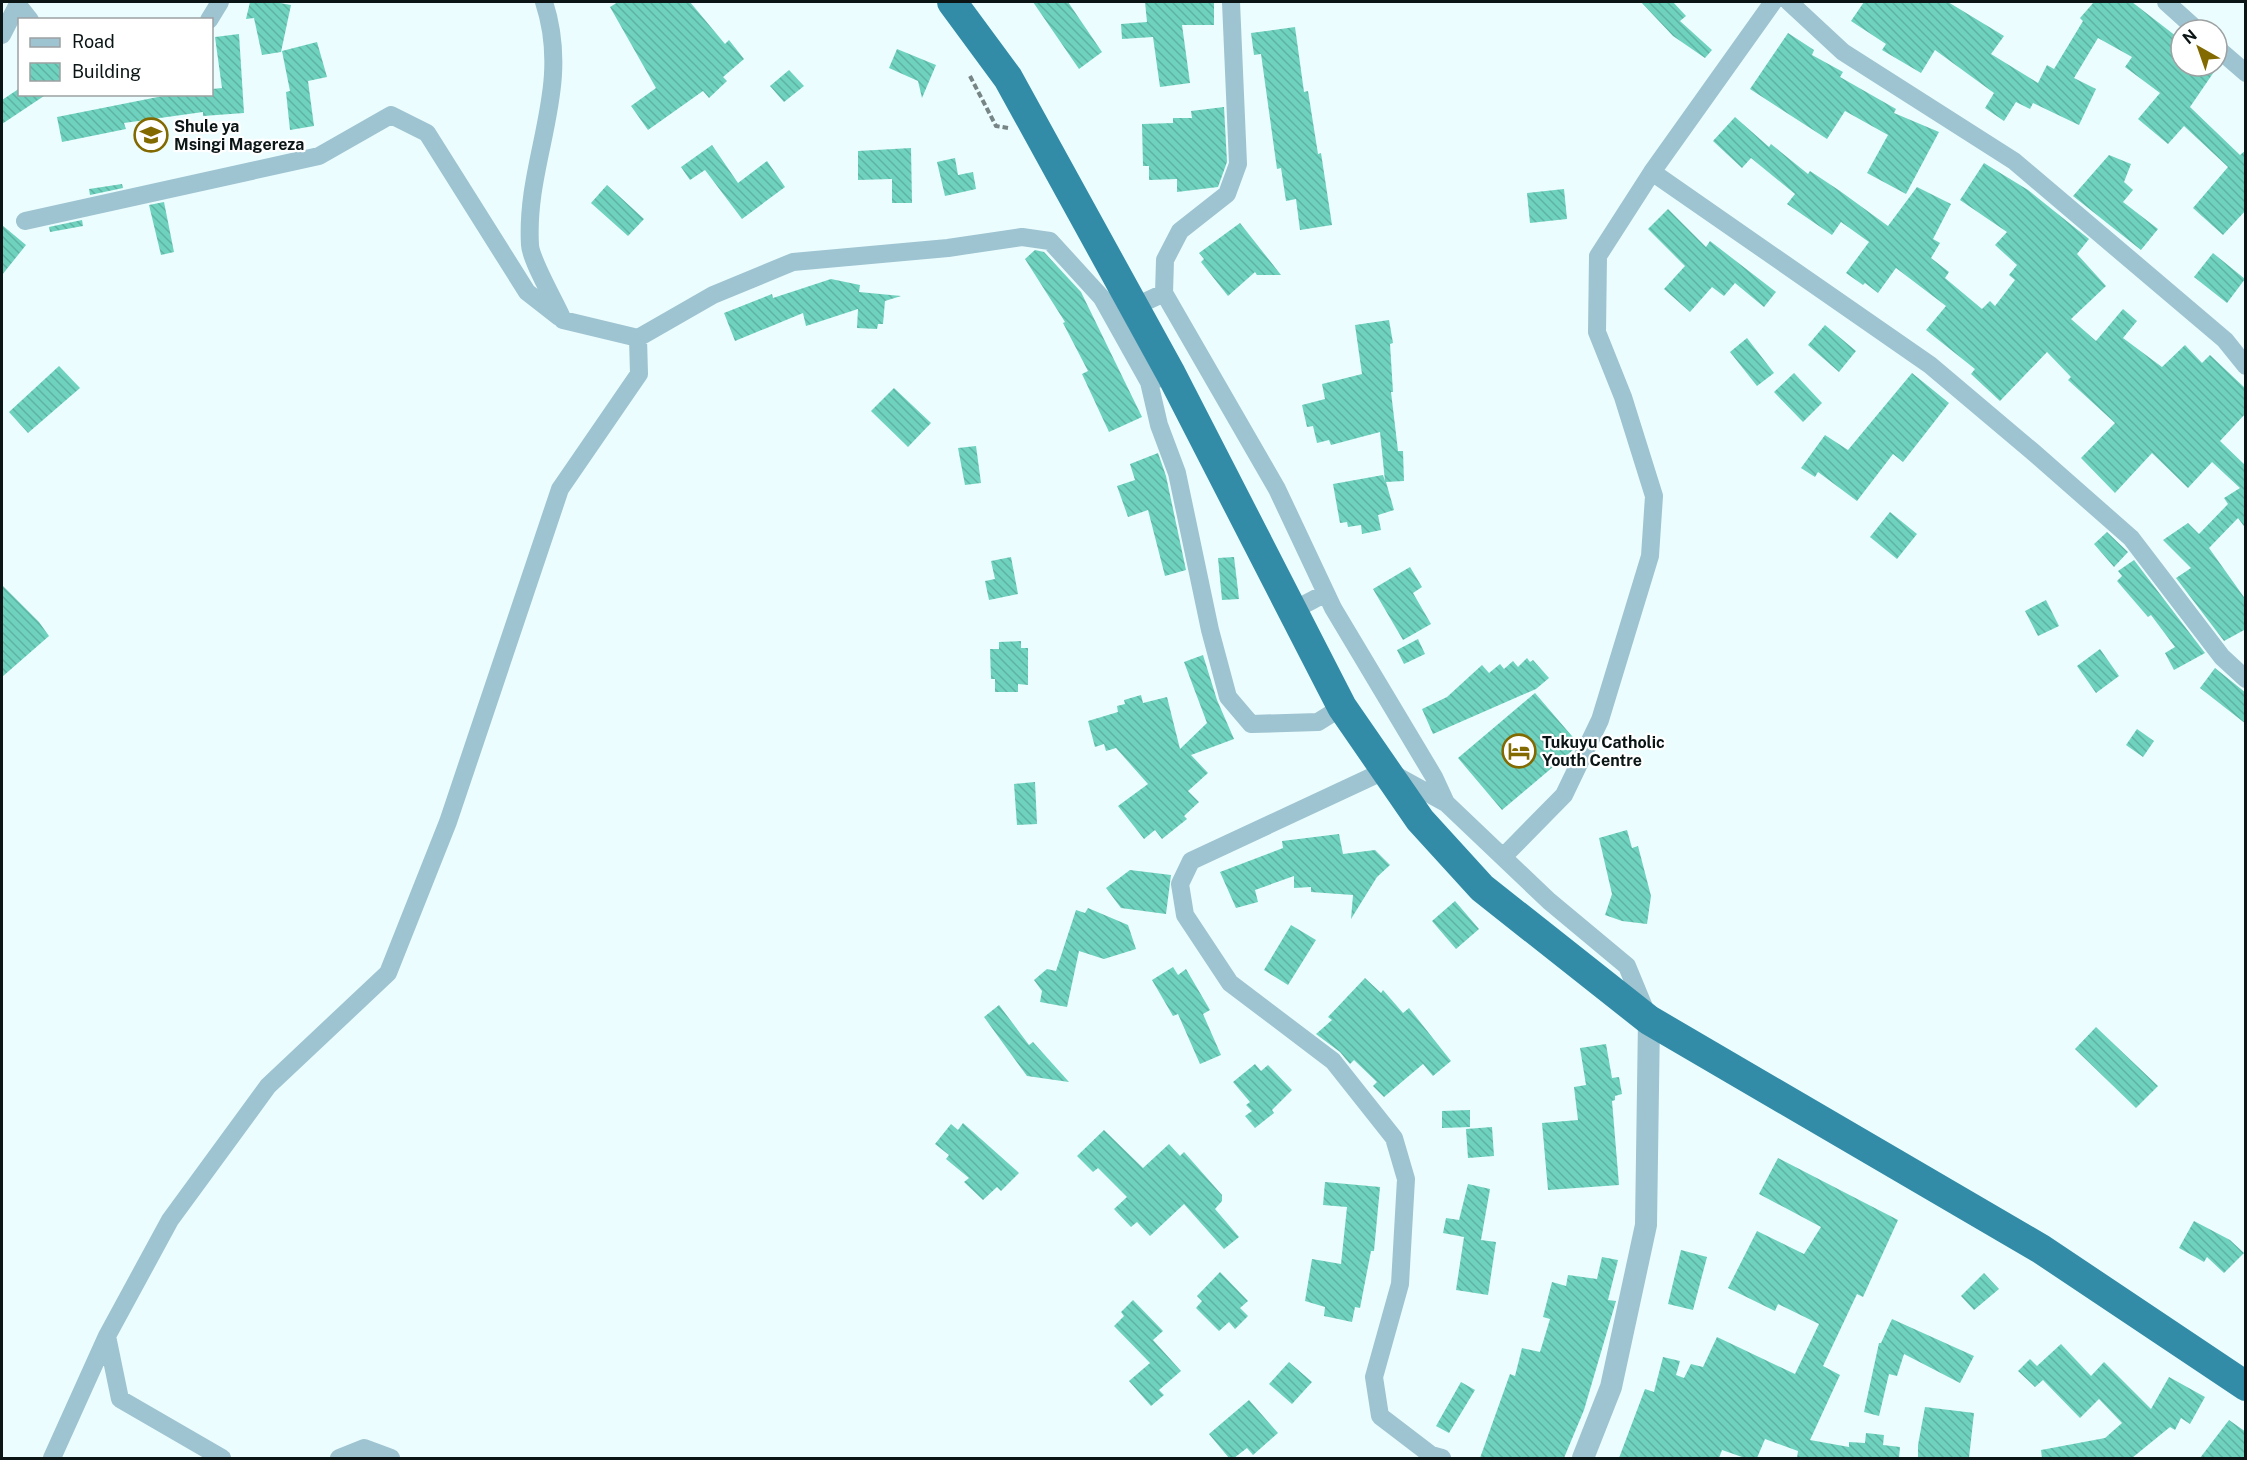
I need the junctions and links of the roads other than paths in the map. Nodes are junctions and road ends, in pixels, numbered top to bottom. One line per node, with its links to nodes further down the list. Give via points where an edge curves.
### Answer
1 (220, 2): 10 (street)
2 (544, 2): 19 (street, via 553,30 554,88 534,190 530,247)
3 (952, 2): 18 (highway, via 1008,78)
4 (1231, 2): 17 (street, via 1238,164 1227,194 1180,231 1165,260)
5 (1773, 2): 15 (street)
6 (1789, 2): 21 (street, via 1843,52 2014,161 2225,340)
7 (2166, 2): 11 (street)
8 (19, 3): 9 (street); 12 (street)
9 (29, 18)
10 (210, 18)
11 (2184, 18)
12 (2, 35)
13 (2229, 58): 14 (street)
14 (2246, 73)
15 (1652, 172): 25 (street, via 1930,365 2032,451 2131,538 2222,657); 29 (street, via 1598,256 1597,332 1623,397 1654,496 1650,556 1595,730 1564,795)
16 (25, 221): 19 (street, via 320,156 391,115 427,133 527,292)
17 (1164, 293): 18 (street); 23 (street, via 1277,489)
18 (1134, 307): 22 (highway)
19 (563, 320): 20 (street)
20 (638, 338): 22 (street, via 713,295 793,262 1022,237 1050,241 1102,298); 31 (street, via 639,374 560,489 448,822 388,973 268,1086 170,1220)
21 (2246, 366)
22 (1160, 378): 24 (highway); 26 (street, via 1159,425 1177,473 1228,697 1251,724 1318,722)
23 (1326, 592): 24 (street); 28 (street)
24 (1292, 611): 26 (highway)
25 (2246, 679)
26 (1342, 707): 27 (highway)
27 (1386, 770): 28 (street); 30 (highway, via 1420,820 1482,888); 37 (street, via 1191,861 1180,884 1185,915 1230,983 1333,1061 1394,1138 1406,1179 1400,1284 1374,1377 1380,1416 1431,1455)
28 (1446, 803): 29 (street)
29 (1503, 857): 30 (street, via 1627,966)
30 (1649, 1020): 32 (highway, via 2041,1249); 38 (street, via 1646,1225 1611,1387)
31 (106, 1336): 33 (street); 34 (street, via 120,1399)
32 (2246, 1386)
33 (52, 1458)
34 (222, 1458)
35 (339, 1458): 36 (street, via 364,1448)
36 (391, 1458)
37 (1442, 1458)
38 (1583, 1458)

